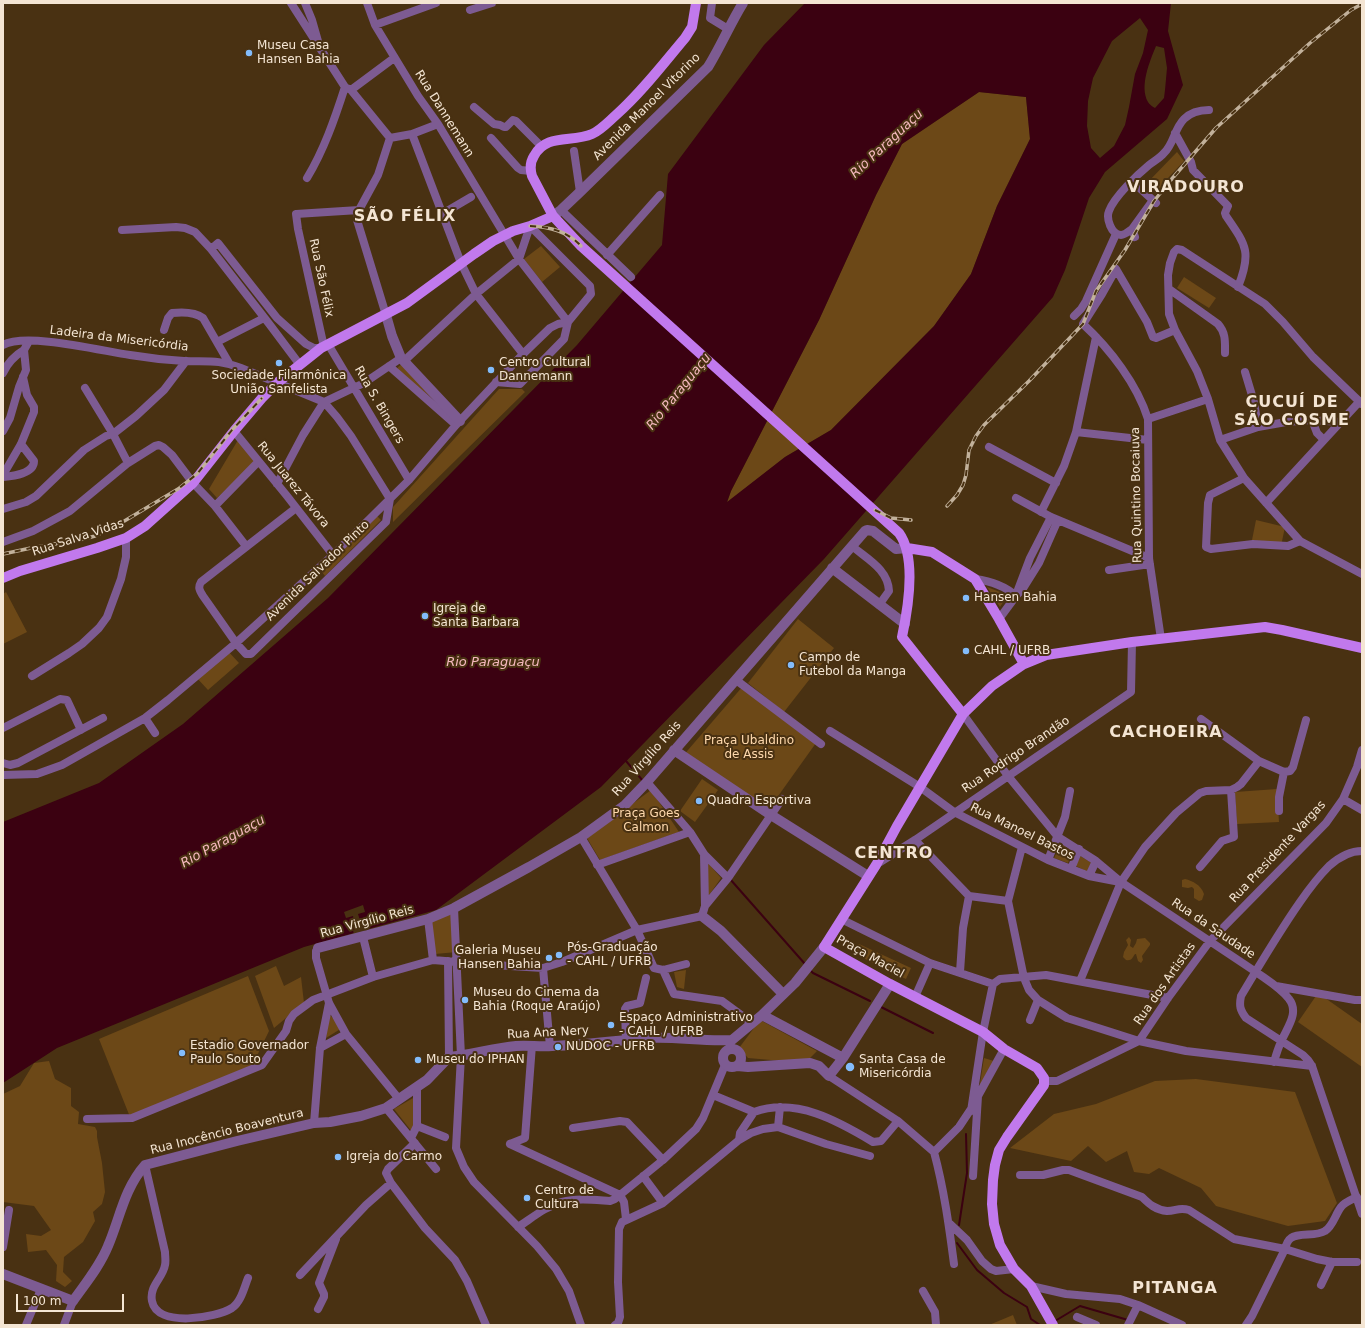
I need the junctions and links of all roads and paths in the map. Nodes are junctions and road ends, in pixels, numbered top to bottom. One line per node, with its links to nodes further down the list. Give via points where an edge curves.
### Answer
1 (290, 3): 12 (street)
2 (305, 3): 12 (street)
3 (367, 3): 10 (street, Rua Dannemann)
4 (436, 3): 10 (street)
5 (492, 3): 9 (street)
6 (696, 3): 22 (main road, via 692,27 685,38 634,99 592,134 552,141)
7 (712, 3): 11 (street, via 710,18)
8 (743, 3): 11 (street, Avenida Manoel Vitorino)
9 (470, 10)
10 (375, 25): 13 (street, Rua Dannemann)
11 (728, 29): 27 (street, Avenida Manoel Vitorino, via 708,67)
12 (320, 50): 14 (street)
13 (394, 58): 14 (street); 17 (street, Rua Dannemann)
14 (348, 88): 20 (street); 25 (street)
15 (474, 107): 22 (street, via 494,124 505,128 513,120)
16 (1209, 110): 18 (street, via 1192,113 1183,120)
17 (438, 124): 19 (street); 37 (street, Rua Dannemann)
18 (1175, 133): 26 (street, via 1164,153); 46 (street, via 1193,170 1228,206 1226,216 1240,235 1245,247 1246,262)
19 (412, 134): 20 (street); 32 (street)
20 (390, 138): 30 (street, via 378,175)
21 (491, 138): 24 (street, via 518,168)
22 (541, 146): 24 (main road, via 532,160)
23 (574, 151): 27 (street)
24 (531, 171): 31 (main road, via 535,182)
25 (307, 178)
26 (1132, 181): 34 (street, via 1154,202); 36 (street, via 1108,212 1109,222)
27 (580, 192): 31 (street, Avenida Manoel Vitorino)
28 (660, 195): 40 (street)
29 (472, 197): 32 (street)
30 (359, 210): 49 (street, via 358,225); 61 (street, Rua São Félix, via 296,214)
31 (557, 213): 33 (main road, Rua Salva Vidas); 40 (street); 116 (main road, via 582,246 875,510 899,533)
32 (442, 214): 42 (street)
33 (530, 226): 37 (main road, Rua Salva Vidas); 41 (street); 53 (street, via 590,286 591,294)
34 (1132, 229): 36 (street, via 1125,234); 38 (street)
35 (122, 230): 39 (street, via 185,228 194,232)
36 (1116, 234): 50 (street, via 1086,301)
37 (504, 236): 41 (street, Rua Dannemann); 42 (main road, Rua Salva Vidas)
38 (1135, 237)
39 (210, 249): 44 (street, via 218,243); 45 (street)
40 (607, 255): 43 (street)
41 (518, 259): 48 (street); 53 (street, Rua Dannemann)
42 (461, 263): 48 (street); 49 (main road, Rua Salva Vidas)
43 (631, 277)
44 (247, 279): 45 (street); 52 (street)
45 (238, 285): 51 (street)
46 (1238, 287): 47 (street, via 1182,250 1177,250 1170,263); 80 (street, via 1265,304 1313,357)
47 (1168, 289): 56 (street, via 1169,314); 63 (street, via 1223,329)
48 (476, 294): 64 (street); 65 (street)
49 (386, 315): 61 (main road, Rua Salva Vidas); 65 (street)
50 (1074, 316)
51 (264, 318): 54 (street); 59 (street)
52 (277, 318): 54 (street); 61 (street, via 306,344 314,348)
53 (568, 322): 64 (street, Avenida Salvador Pinto, via 550,328); 73 (street, via 564,339 520,384)
54 (270, 325): 68 (street)
55 (164, 330): 59 (street, via 172,313 193,314 203,318)
56 (1175, 330): 57 (street, Rua Quintino Bocaiuva, via 1153,337 1116,269 1083,324); 77 (street, via 1197,371)
57 (1096, 337): 81 (street, Rua Quintino Bocaiuva, via 1132,383); 88 (street)
58 (29, 340): 60 (street, Ladeira da Misericórdia); 62 (street); 66 (street, Ladeira da Misericórdia)
59 (217, 342): 67 (street)
60 (3, 344)
61 (324, 346): 68 (main road, Rua Salva Vidas); 75 (street, Rua S. Bingers)
62 (24, 350): 71 (street, via 14,356); 72 (street, via 26,370)
63 (1225, 353)
64 (523, 354): 73 (street, Avenida Salvador Pinto)
65 (402, 359): 69 (street); 78 (street)
66 (186, 361): 67 (street, Ladeira da Misericórdia); 89 (street, via 164,390)
67 (229, 363): 74 (street, Ladeira da Misericórdia)
68 (300, 365): 74 (main road, Rua Salva Vidas)
69 (389, 366): 75 (street); 78 (street)
70 (1245, 372): 85 (street)
71 (3, 373)
72 (23, 377): 86 (street, via 10,418); 93 (street, via 34,412)
73 (496, 382): 84 (street, Avenida Salvador Pinto)
74 (277, 383): 79 (street, Ladeira da Misericórdia); 87 (main road, Rua Salva Vidas)
75 (355, 387): 79 (street); 99 (street, Rua S. Bingers)
76 (85, 388): 89 (street)
77 (1208, 399): 81 (street); 91 (street)
78 (436, 401): 84 (street)
79 (324, 402): 102 (street); 104 (street, via 351,436)
80 (1360, 403): 83 (street)
81 (1148, 419): 90 (street, Rua Quintino Bocaiuva)
82 (1312, 420): 83 (street); 85 (street); 92 (street, via 1317,433)
83 (1341, 422): 92 (street)
84 (458, 423): 99 (street, Avenida Salvador Pinto)
85 (1258, 427): 91 (street)
86 (3, 431)
87 (234, 431): 95 (street, Rua Juarez Távora); 100 (main road, Rua Salva Vidas)
88 (1076, 432): 90 (street); 101 (street)
89 (113, 434): 96 (street); 108 (street, via 84,450 36,496)
90 (1148, 440): 119 (street, Rua Quintino Bocaiuva)
91 (1220, 440): 98 (street)
92 (1324, 440): 105 (street)
93 (21, 444): 97 (street); 97 (street, via 34,461 33,467 19,475)
94 (989, 447): 101 (street)
95 (258, 462): 102 (street, Rua Juarez Távora); 106 (street)
96 (128, 464): 100 (street, via 159,445 172,455); 113 (street, via 70,511 33,531)
97 (3, 476)
98 (1244, 478): 105 (street); 112 (street, via 1210,495 1206,547 1211,549 1253,544 1288,546)
99 (409, 480): 104 (street, Avenida Salvador Pinto)
100 (193, 483): 106 (street); 111 (main road, Rua Salva Vidas, via 145,526)
101 (1056, 483): 109 (street)
102 (277, 484): 107 (street, Rua Juarez Távora)
103 (1016, 498): 109 (street)
104 (390, 499): 117 (street, Avenida Salvador Pinto); 127 (street, Avenida Salvador Pinto, via 386,522)
105 (1266, 503): 112 (street)
106 (215, 506): 114 (street)
107 (296, 508): 114 (street); 117 (street, Rua Juarez Távora)
108 (3, 510)
109 (1041, 512): 110 (street)
110 (1054, 518): 118 (street); 119 (street); 120 (street)
111 (126, 538): 125 (main road, Rua Salva Vidas); 137 (street, via 126,557 121,579 107,617 100,628 76,648)
112 (1300, 541): 124 (street)
113 (3, 542)
114 (246, 546): 134 (street, via 199,586 203,596)
115 (852, 546): 116 (street, Rua Virgílio Reis, via 867,530 873,531 896,549); 121 (street, Rua Virgílio Reis); 129 (street, via 879,568 887,579 889,591)
116 (907, 548): 126 (main road, via 932,552); 131 (main road, via 910,586)
117 (333, 555): 123 (street, Avenida Salvador Pinto)
118 (1030, 558): 120 (street); 128 (street)
119 (1149, 561): 122 (street); 132 (street, Rua Quintino Bocaiuva)
120 (1039, 563): 128 (street)
121 (832, 568): 129 (street); 138 (street, Rua Virgílio Reis)
122 (1109, 570)
123 (313, 574): 127 (street); 134 (street, Avenida Salvador Pinto)
124 (1362, 574)
125 (3, 578)
126 (975, 579): 128 (street, via 990,581); 130 (main road)
127 (322, 583): 134 (street, Avenida Salvador Pinto, via 251,654 246,654)
128 (1016, 596): 130 (street)
129 (879, 605): 131 (street)
130 (999, 619): 136 (main road)
131 (905, 624): 139 (main road, via 902,638)
132 (1161, 639): 133 (main road); 135 (main road, via 1265,627)
133 (1132, 642): 136 (main road, via 1046,655); 155 (street, Rua Rodrigo Brandão, via 1131,692)
134 (236, 643): 141 (street, Avenida Salvador Pinto)
135 (1362, 648)
136 (1024, 664): 139 (main road, via 992,686)
137 (32, 676)
138 (736, 680): 148 (street); 149 (street, Rua Virgílio Reis)
139 (963, 714): 155 (street); 157 (main road)
140 (104, 718): 145 (street)
141 (145, 718): 147 (street); 154 (street, Avenida Salvador Pinto, via 81,755 51,769 31,774)
142 (1201, 719): 151 (street)
143 (1306, 720): 153 (street, via 1293,767 1290,771)
144 (3, 728): 145 (street, via 64,698)
145 (82, 730): 152 (street, via 18,763)
146 (830, 732): 157 (street, Rua Manoel Bastos)
147 (155, 733)
148 (821, 744)
149 (674, 750): 156 (street, Rua Virgílio Reis); 165 (street)
150 (1362, 750): 161 (street, Rua Presidente Vargas)
151 (1259, 761): 153 (street); 158 (street, via 1241,784)
152 (3, 763)
153 (1284, 772): 163 (street)
154 (4, 774)
155 (1008, 776): 164 (street, Rua Rodrigo Brandão); 168 (street)
156 (647, 782): 166 (street); 167 (street, Rua Virgílio Reis, via 625,805)
157 (920, 787): 164 (street, Rua Manoel Bastos); 177 (main road)
158 (1231, 790): 178 (street, via 1234,837 1222,842); 183 (street, via 1200,793 1176,813 1145,847)
159 (1070, 791): 168 (street)
160 (782, 799): 165 (street)
161 (1343, 799): 162 (street); 192 (street, Rua Presidente Vargas, via 1326,823)
162 (1362, 810)
163 (1279, 811)
164 (954, 812): 169 (street, Rua Rodrigo Brandão); 170 (street, Rua Manoel Bastos)
165 (771, 815): 180 (street); 182 (street)
166 (690, 832): 173 (street); 176 (street)
167 (581, 837): 176 (street); 186 (street, Rua Virgílio Reis)
168 (1058, 837): 171 (street, Rua da Saudade); 174 (street)
169 (915, 840): 177 (street, Rua Rodrigo Brandão); 184 (street)
170 (1022, 848): 174 (street, Rua Manoel Bastos); 185 (street)
171 (1079, 849): 175 (street, Rua da Saudade); 179 (street)
172 (1362, 851): 203 (street, via 1355,851 1342,857 1317,879)
173 (704, 854): 182 (street); 187 (street)
174 (1048, 860): 179 (street, Rua Manoel Bastos)
175 (1096, 861): 181 (street); 183 (street, Rua da Saudade)
176 (597, 865): 190 (street)
177 (876, 865): 180 (main road)
178 (1200, 867)
179 (1071, 869): 181 (street, Rua Manoel Bastos)
180 (868, 876): 189 (main road)
181 (1090, 876): 183 (street, Rua Manoel Bastos)
182 (728, 878): 187 (street)
183 (1121, 882): 192 (street, Rua da Saudade); 207 (street)
184 (969, 896): 185 (street); 202 (street, via 963,928)
185 (1008, 901): 206 (street)
186 (454, 908): 188 (street, Rua Virgílio Reis); 197 (street)
187 (704, 911): 190 (street); 211 (street)
188 (428, 919): 191 (street, Rua Virgílio Reis); 195 (street)
189 (841, 919): 193 (main road, Praça Maciel); 198 (street, Praça Maciel)
190 (637, 930): 200 (street); 201 (street, via 654,968)
191 (363, 936): 194 (street, Rua Virgílio Reis); 204 (street)
192 (1210, 941): 203 (street, Rua da Saudade); 213 (street, Rua dos Artistas)
193 (824, 947): 208 (main road, Praça Maciel); 211 (street)
194 (318, 948): 214 (street, via 316,958)
195 (433, 960): 196 (street); 204 (street)
196 (448, 961): 197 (street); 230 (street)
197 (457, 963): 200 (street); 231 (street)
198 (930, 963): 202 (street, Praça Maciel); 212 (street)
199 (686, 964): 201 (street)
200 (543, 968): 227 (street)
201 (660, 970): 219 (street, via 676,995 722,1001)
202 (960, 972): 209 (street, Praça Maciel)
203 (1256, 972): 210 (street, Rua da Saudade); 223 (street, via 1241,996 1241,1012)
204 (373, 977): 214 (street)
205 (646, 978): 222 (street, via 640,1003 627,1006 625,1009)
206 (1024, 978): 207 (street, via 1046,975); 209 (street, via 1000,979); 215 (street, via 1029,990)
207 (1080, 980): 213 (street)
208 (890, 984): 212 (main road, Praça Maciel); 232 (street)
209 (994, 984): 220 (street)
210 (1275, 986): 216 (street); 223 (street, Rua da Saudade, via 1290,999 1293,1010 1291,1022)
211 (783, 994): 217 (street)
212 (915, 996): 220 (main road, Praça Maciel)
213 (1168, 998): 224 (street, Rua dos Artistas)
214 (328, 999): 221 (street); 228 (street); 247 (street, via 312,1000 294,1014 286,1031 262,1065 132,1118)
215 (1038, 1000): 218 (street); 224 (street, via 1066,1018)
216 (1362, 1000)
217 (762, 1015): 219 (street); 232 (street)
218 (1030, 1020)
219 (752, 1023): 225 (street)
220 (983, 1032): 229 (main road, Praça Maciel); 245 (street)
221 (346, 1034): 228 (street); 242 (street)
222 (626, 1041): 225 (street, Rua Ana Nery, via 671,1038); 227 (street, Rua Ana Nery)
223 (1281, 1041): 233 (street); 236 (street, via 1303,1055)
224 (1139, 1042): 233 (street, via 1186,1051); 238 (street, via 1057,1081)
225 (733, 1044): 234 (street, via 723,1056); 235 (street, via 741,1059)
226 (532, 1045): 227 (street, Rua Ana Nery); 231 (street, Rua Ana Nery); 254 (street)
227 (550, 1047)
228 (320, 1048): 249 (street)
229 (1004, 1049): 238 (main road, Praça Maciel, via 1037,1068); 241 (street)
230 (449, 1056): 231 (street, Rua Ana Nery); 239 (street, Rua Inocêncio Boaventura, via 427,1080)
231 (461, 1056): 274 (street, via 456,1148 474,1182)
232 (843, 1058): 237 (street)
233 (1274, 1062): 236 (street)
234 (726, 1065): 235 (street); 240 (street)
235 (737, 1066): 237 (street, via 748,1068 810,1063 819,1066)
236 (1312, 1066): 268 (street)
237 (829, 1076): 248 (street)
238 (1044, 1081): 281 (main road, via 1044,1085 999,1150 995,1165 992,1204 994,1224 1000,1245)
239 (417, 1086): 242 (street, Rua Inocêncio Boaventura); 250 (street)
240 (713, 1095): 246 (street); 260 (street, via 696,1129)
241 (978, 1096): 245 (street); 265 (street)
242 (399, 1099): 244 (street, Rua Inocêncio Boaventura)
243 (780, 1107): 246 (street); 248 (street, via 824,1116 877,1143); 251 (street)
244 (386, 1108): 249 (street, Rua Inocêncio Boaventura, via 361,1116); 255 (street)
245 (971, 1111): 258 (street)
246 (754, 1112): 256 (street, via 740,1133)
247 (87, 1119)
248 (898, 1121): 258 (street)
249 (314, 1123): 261 (street, Rua Inocêncio Boaventura)
250 (417, 1126): 253 (street); 255 (street)
251 (778, 1127): 256 (street, via 763,1129); 259 (street)
252 (573, 1128): 260 (street, via 627,1122)
253 (445, 1137)
254 (525, 1138): 257 (street); 257 (street, via 510,1144)
255 (413, 1140): 262 (street); 266 (street, via 388,1169 386,1173)
256 (739, 1140): 269 (street)
257 (524, 1150): 267 (street)
258 (934, 1152): 273 (street)
259 (870, 1156)
260 (663, 1160): 264 (street)
261 (146, 1165): 284 (street, via 165,1252 165,1264 152,1293 152,1303 156,1310 164,1315 184,1320 221,1312 233,1307 240,1299); 289 (street, via 136,1176 126,1195 105,1253)
262 (436, 1169)
263 (1020, 1175): 277 (street, via 1042,1175 1069,1170 1142,1197 1156,1208 1167,1211 1181,1208 1189,1210 1234,1239)
264 (643, 1176): 267 (street); 269 (street)
265 (973, 1176)
266 (391, 1183): 275 (street); 295 (street, via 455,1260)
267 (620, 1195): 272 (street, via 624,1202); 274 (street, via 610,1201 560,1202)
268 (1357, 1197): 271 (street); 277 (street, via 1342,1206 1324,1232 1293,1237)
269 (663, 1203): 272 (street)
270 (9, 1210): 276 (street)
271 (1362, 1214)
272 (626, 1219): 297 (street, via 619,1229 620,1317)
273 (950, 1224): 280 (street); 281 (street, via 991,1269)
274 (518, 1227): 296 (street, via 556,1269)
275 (338, 1235): 283 (street); 291 (street, via 320,1283 324,1294)
276 (3, 1246)
277 (1285, 1249): 278 (street); 303 (street)
278 (1332, 1262): 279 (street); 286 (street)
279 (1360, 1262)
280 (954, 1264)
281 (1014, 1269): 285 (main road)
282 (3, 1274): 287 (street)
283 (300, 1275)
284 (248, 1278)
285 (1031, 1286): 290 (street, via 1066,1294 1120,1299); 299 (main road)
286 (1321, 1286)
287 (41, 1289): 289 (street); 293 (street)
288 (923, 1291): 298 (street, via 935,1312)
289 (73, 1301): 294 (street)
290 (1138, 1305): 301 (street); 302 (street)
291 (318, 1310)
292 (1077, 1317): 300 (street)
293 (26, 1325)
294 (64, 1325)
295 (486, 1325)
296 (582, 1325)
297 (615, 1325)
298 (936, 1325)
299 (1053, 1325)
300 (1096, 1325)
301 (1129, 1325)
302 (1182, 1325)
303 (1246, 1325)

